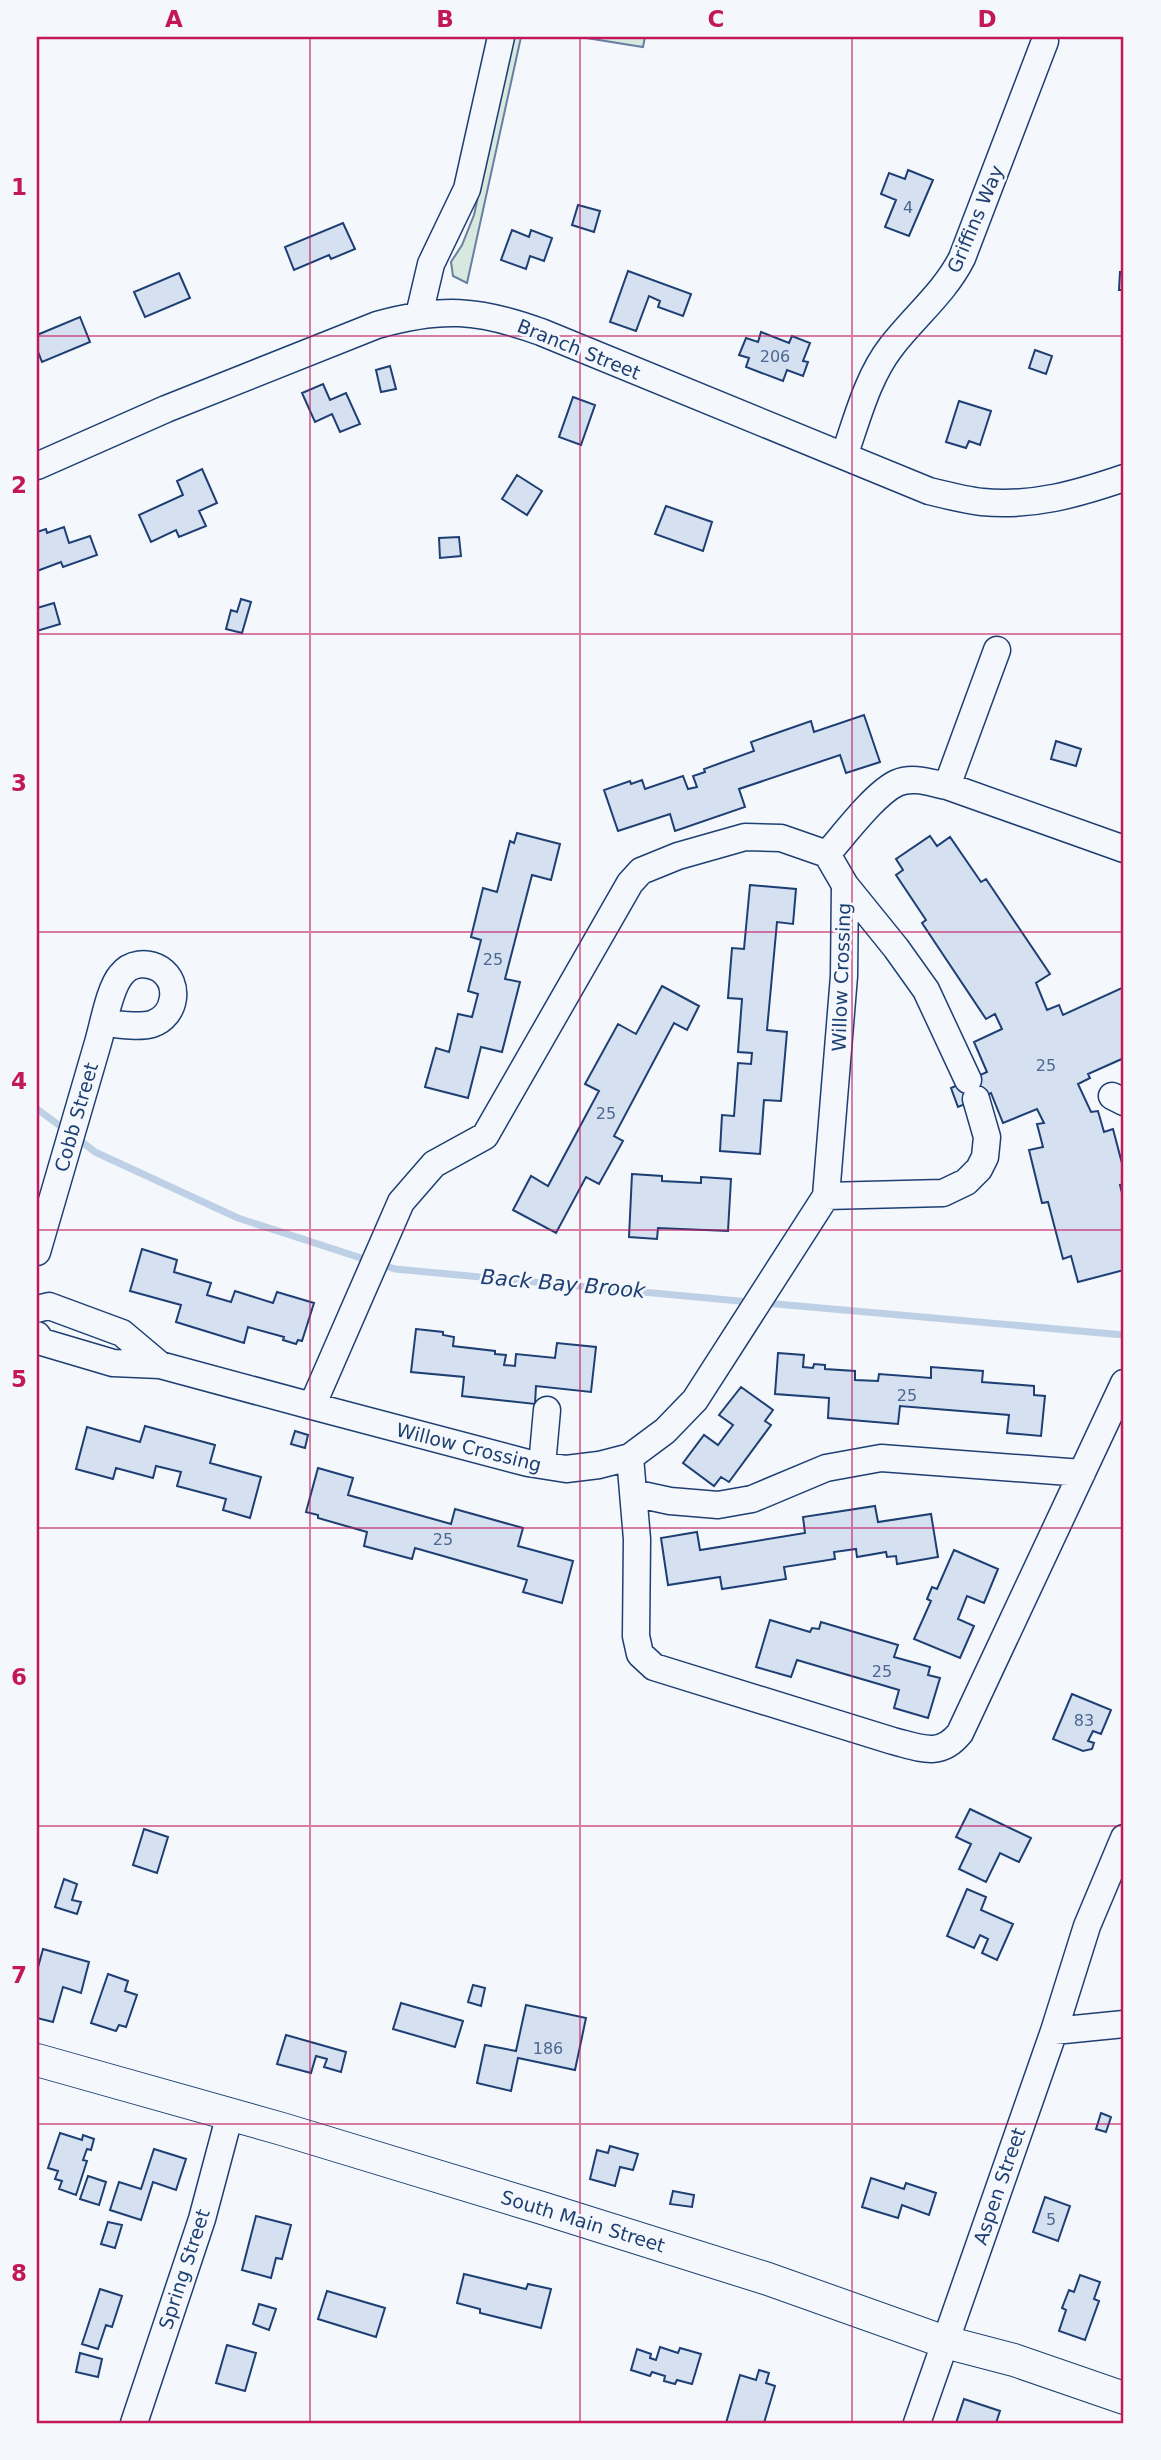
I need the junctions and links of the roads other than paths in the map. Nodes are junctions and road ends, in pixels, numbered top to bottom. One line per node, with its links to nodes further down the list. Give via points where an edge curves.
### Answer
1 (501, 37): 3 (street, via 467,189 430,264)
2 (1045, 41): 4 (street, Griffins Way, via 962,258 880,363)
3 (419, 315): 4 (street, Branch Street, via 470,312 510,320); 5 (street, Branch Street, via 355,333)
4 (844, 456): 6 (street, Branch Street, via 929,491 980,502 1044,501)
5 (37, 466)
6 (1124, 478)
7 (997, 650): 8 (street)
8 (947, 786): 9 (street); 10 (street, via 918,780 898,782 880,795)
9 (1124, 849)
10 (827, 855): 11 (street, Willow Crossing); 19 (street, via 780,838 745,837 641,871 485,1136 434,1164 401,1202)
11 (845, 885): 13 (street, Willow Crossing, via 844,976); 13 (street, via 926,990 972,1090 987,1137 979,1169 966,1182 943,1193)
12 (104, 1023): 14 (street, Cobb Street)
13 (826, 1196): 21 (street, Willow Crossing, via 695,1400 666,1431)
14 (37, 1252)
15 (37, 1309): 17 (street, Willow Crossing, via 49,1306 122,1333)
16 (37, 1335): 17 (street, Willow Crossing, via 42,1342 113,1363)
17 (160, 1365): 19 (street, Willow Crossing)
18 (1124, 1382): 23 (street)
19 (312, 1406): 22 (street, Willow Crossing)
20 (547, 1410): 22 (street)
21 (630, 1457): 22 (street, Willow Crossing, via 566,1469); 24 (street)
22 (542, 1465)
23 (1082, 1473): 24 (street, via 881,1458 826,1468 752,1499 718,1505 670,1502); 24 (street, via 960,1733 940,1749 894,1741 653,1667 640,1654 636,1636)
24 (633, 1493)
25 (1124, 1838): 27 (street, Aspen Street, via 1087,1926)
26 (1124, 2024): 27 (street)
27 (1054, 2031): 30 (street, Aspen Street)
28 (37, 2060): 29 (main road, South Main Street)
29 (230, 2114): 30 (main road, South Main Street, via 768,2278); 32 (street, Spring Street, via 202,2219)
30 (945, 2342): 31 (main road, South Main Street); 33 (street, Aspen Street)
31 (1124, 2398)
32 (134, 2423)
33 (918, 2423)

